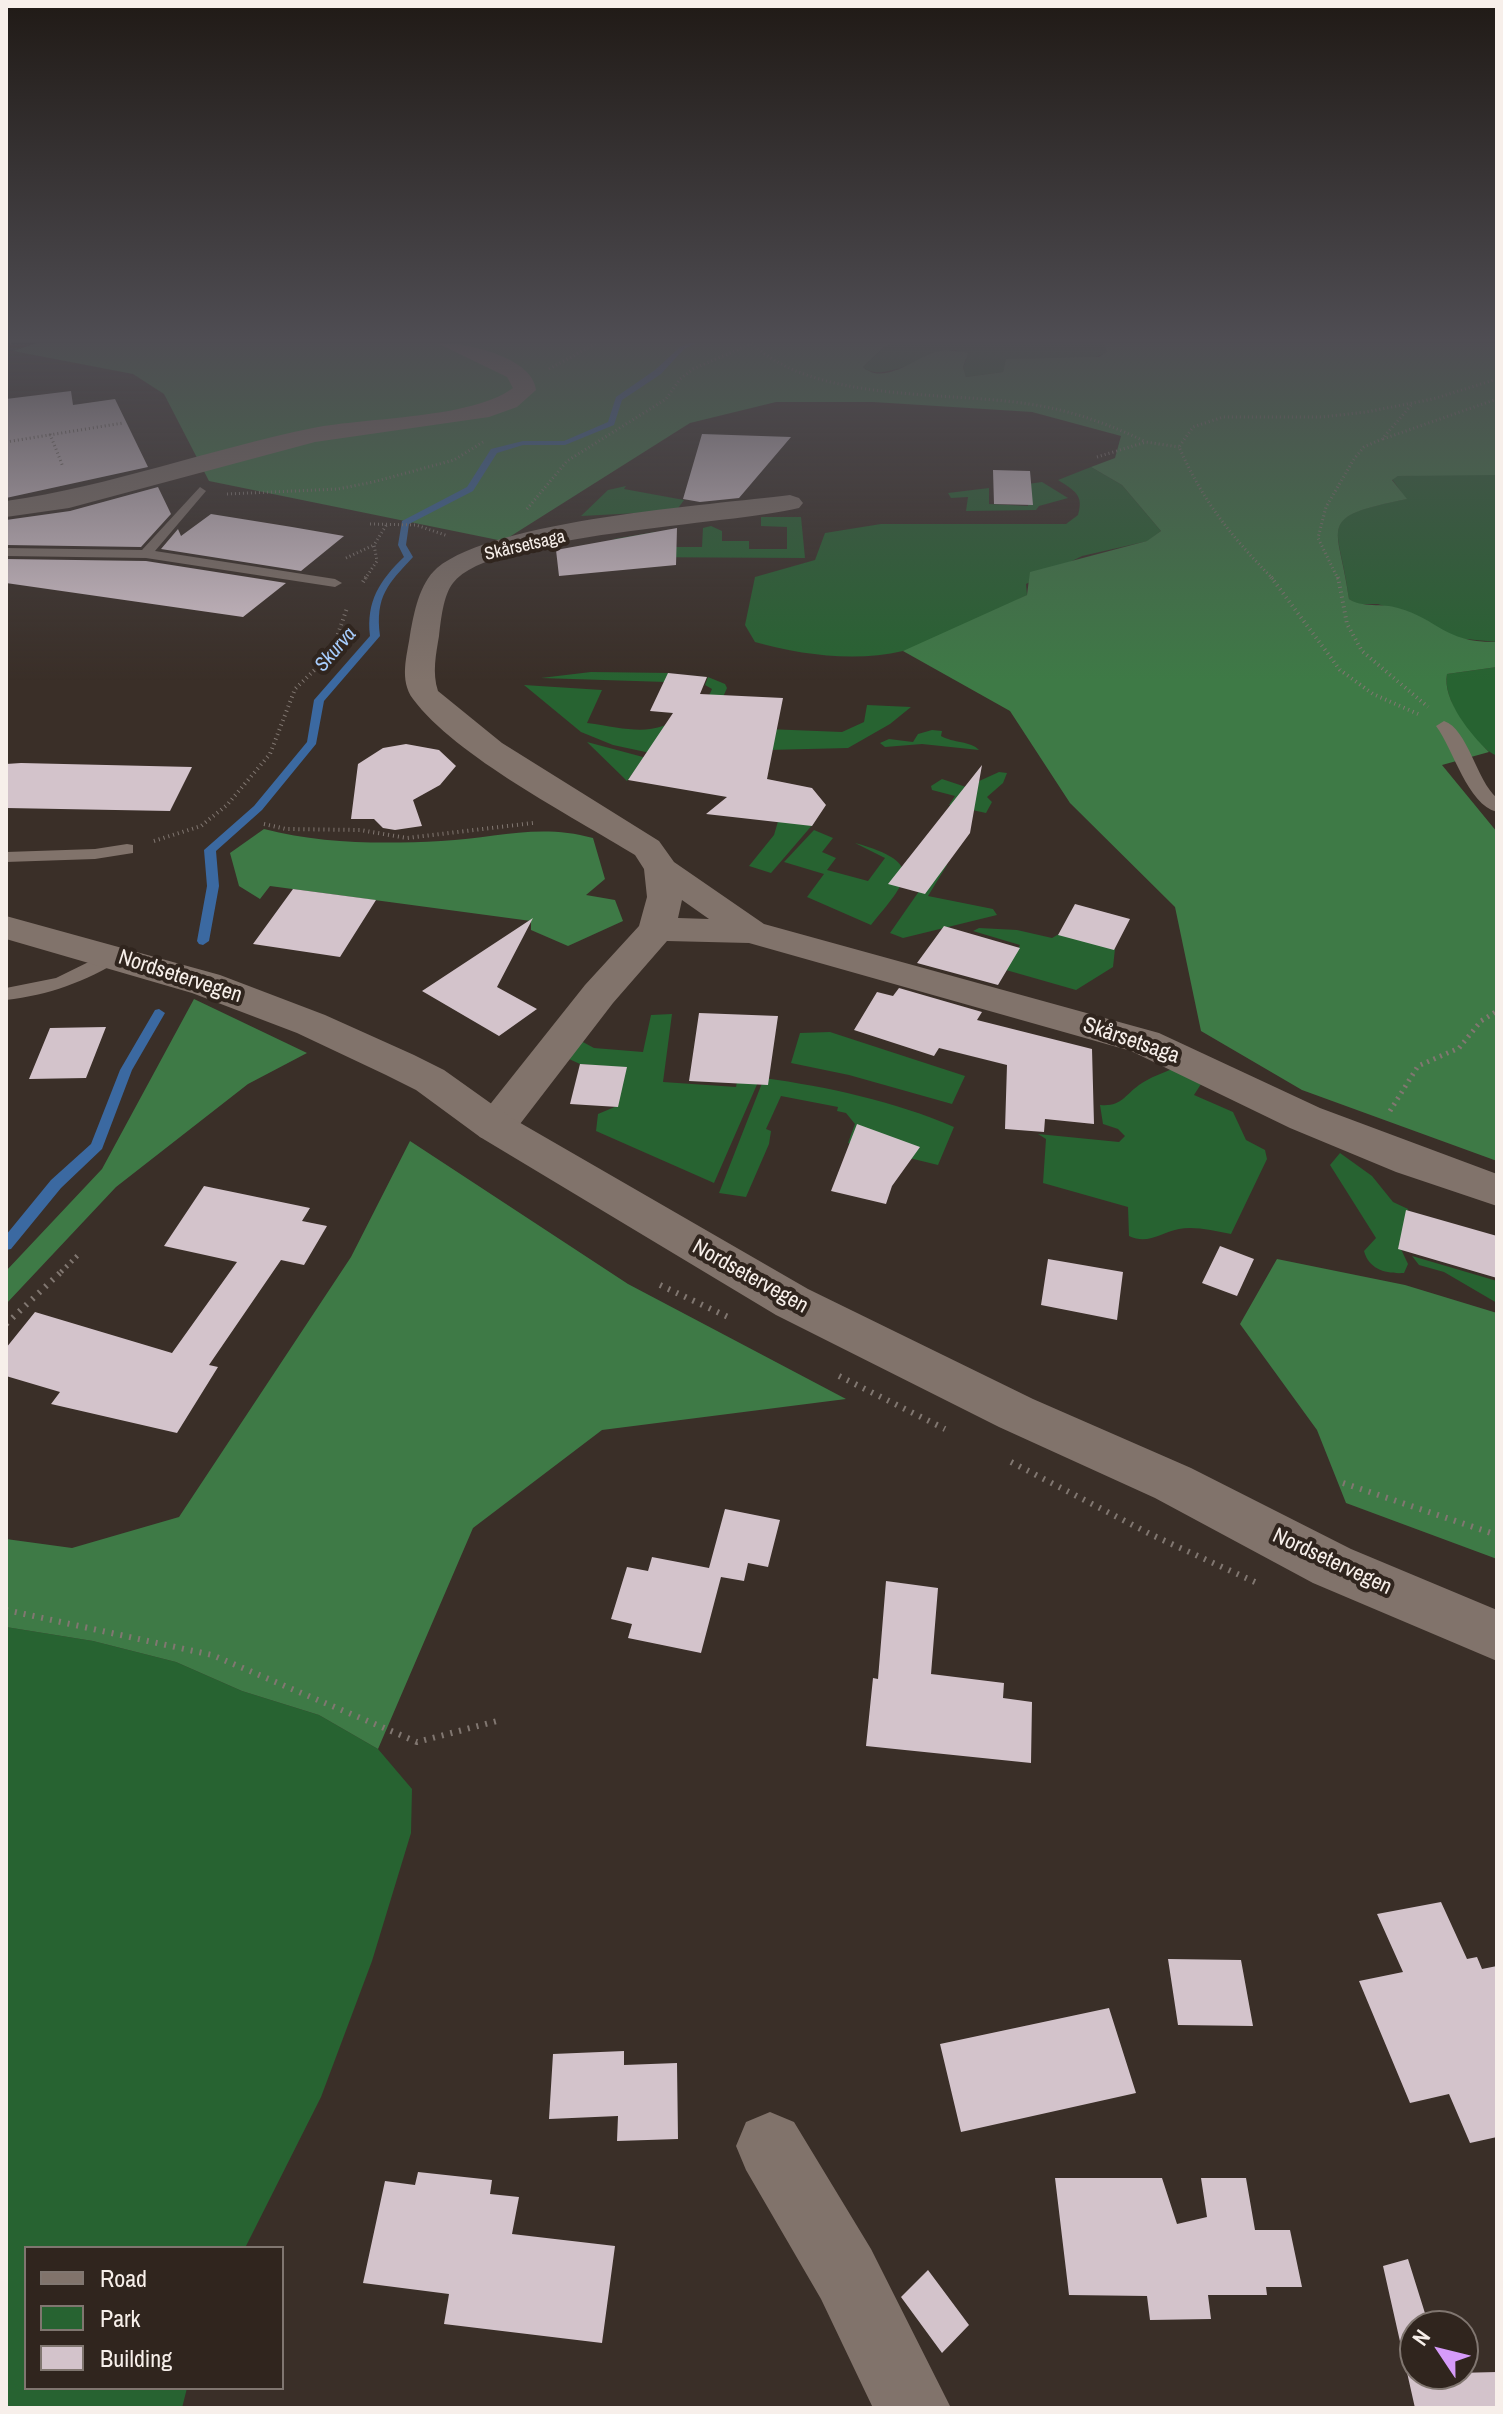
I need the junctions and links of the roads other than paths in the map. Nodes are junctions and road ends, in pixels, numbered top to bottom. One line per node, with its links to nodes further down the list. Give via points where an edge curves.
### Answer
1 (236, 456): 4 (street, via 69,500)
2 (200, 491): 6 (lane)
3 (790, 503): 12 (street, Skårsetsaga, via 490,552 444,575 433,598 419,674 424,693 483,743 647,848)
4 (6, 509)
5 (6, 552): 6 (lane)
6 (146, 554): 7 (lane)
7 (335, 583)
8 (1444, 726): 9 (lane, via 1478,790)
9 (1497, 807)
10 (127, 849): 11 (lane)
11 (6, 857)
12 (662, 869): 14 (street, via 665,897); 15 (street, Skårsetsaga)
13 (6, 927): 16 (street, Nordsetervegen)
14 (657, 929): 15 (street, Skårsetsaga); 18 (street)
15 (751, 932): 19 (street, Skårsetsaga, via 1145,1042 1334,1129)
16 (115, 955): 17 (lane, via 85,975 44,990); 18 (street, Nordsetervegen, via 311,1024 430,1080)
17 (6, 994)
18 (495, 1127): 20 (street, Nordsetervegen, via 792,1302 1016,1413 1173,1483 1332,1566)
19 (1497, 1190)
20 (1497, 1636)
21 (770, 2146): 22 (street, via 846,2274)
22 (913, 2408)

